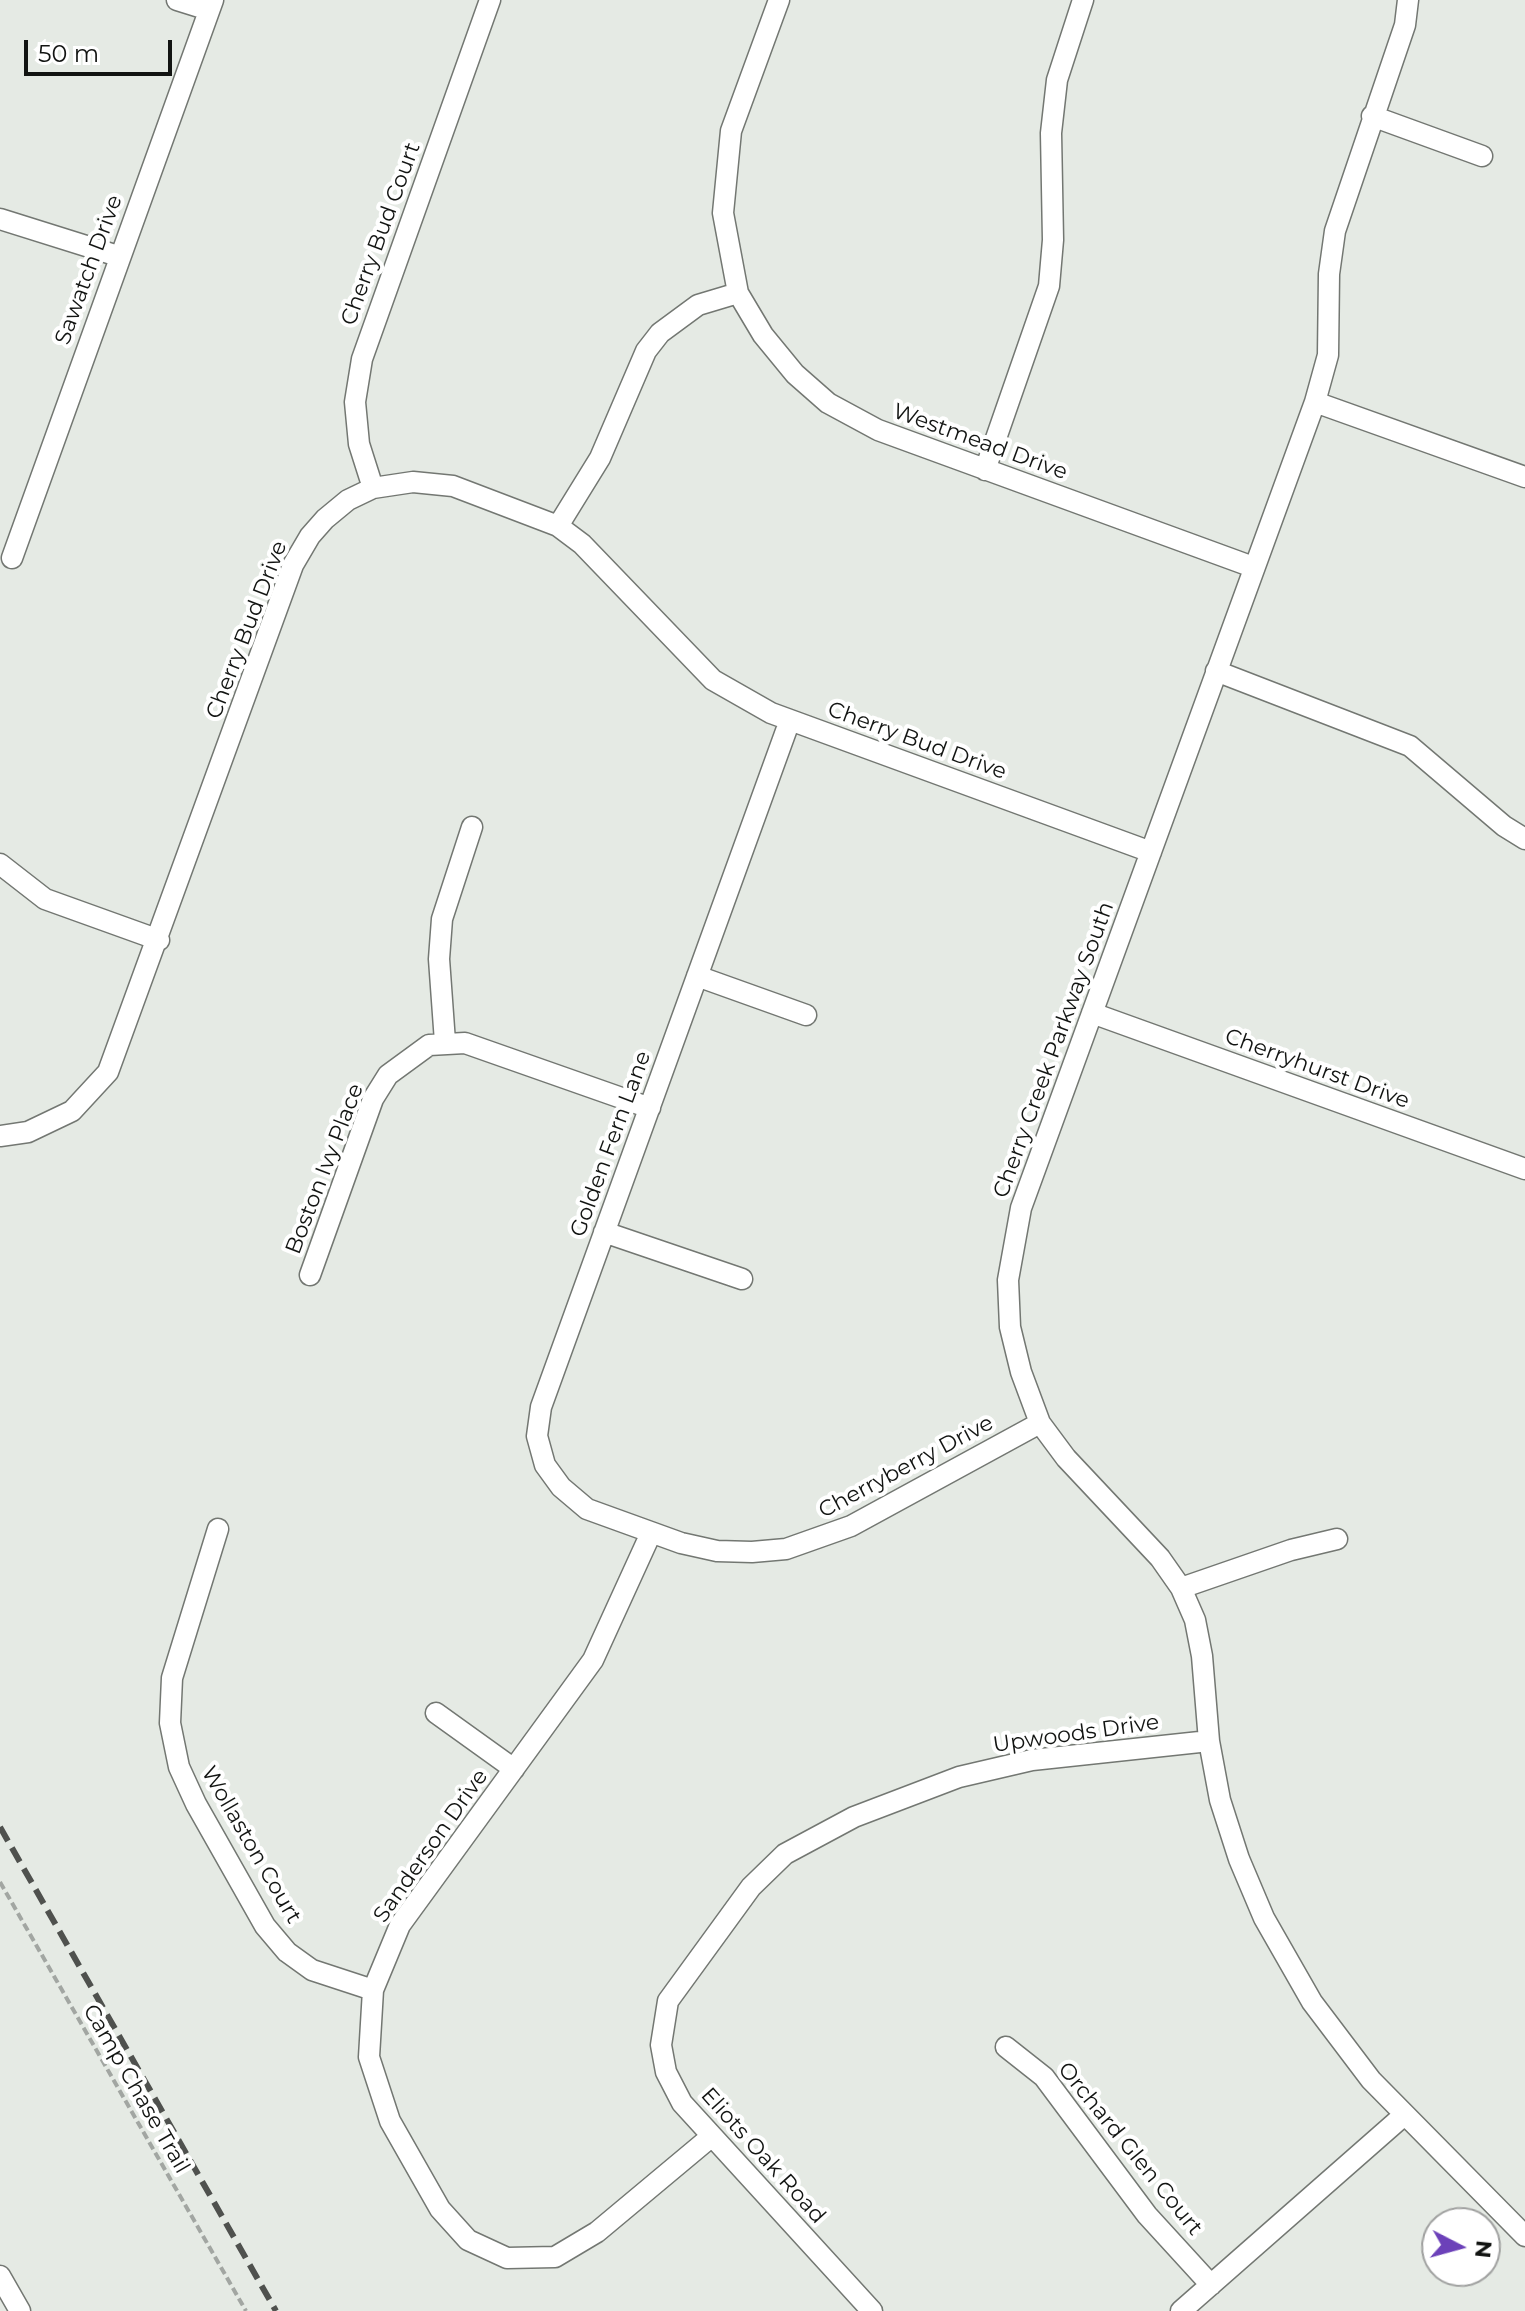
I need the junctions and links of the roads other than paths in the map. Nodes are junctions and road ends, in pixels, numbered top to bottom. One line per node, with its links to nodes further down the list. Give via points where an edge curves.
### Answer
1 (177, 0): 6 (street)
2 (490, 0): 15 (street, Cherry Bud Court, via 362,359 355,402 359,444)
3 (779, 0): 11 (street, via 731,131 724,172 723,213)
4 (1083, 0): 13 (street, via 1057,80 1049,286)
5 (1408, 0): 7 (street, Cherry Creek Parkway South, via 1405,25)
6 (211, 5): 10 (street, Sawatch Drive)
7 (1372, 116): 8 (street); 12 (street, Cherry Creek Parkway South, via 1335,231 1328,355)
8 (1482, 156)
9 (0, 219): 10 (street)
10 (118, 256): 17 (street, Sawatch Drive)
11 (738, 293): 13 (street, Westmead Drive, via 763,335 828,403 878,430); 16 (street, via 698,305 660,333 646,351 600,458)
12 (1315, 402): 14 (street); 18 (street, Cherry Creek Parkway South)
13 (985, 470): 18 (street, Westmead Drive)
14 (1525, 477)
15 (373, 488): 16 (street, Cherry Bud Drive, via 413,482 453,486); 25 (street, Cherry Bud Drive, via 325,519 293,565)
16 (558, 526): 20 (street, Cherry Bud Drive, via 582,544 713,680)
17 (12, 558)
18 (1253, 567): 19 (street, Cherry Creek Parkway South)
19 (1216, 671): 22 (street, via 1410,746); 23 (street, Cherry Creek Parkway South)
20 (790, 720): 23 (street, Cherry Bud Drive); 26 (street, Golden Fern Lane)
21 (472, 827): 29 (street, via 442,919)
22 (1525, 839)
23 (1151, 852): 27 (street, Cherry Creek Parkway South)
24 (0, 864): 25 (street, via 45,899)
25 (159, 940): 31 (street, Cherry Bud Drive, via 118,1052 94,1092 52,1122)
26 (697, 976): 28 (street); 30 (street, Golden Fern Lane)
27 (1092, 1013): 32 (street, Cherryhurst Drive); 36 (street, Cherry Creek Parkway South, via 1021,1208 1008,1280 1010,1327)
28 (806, 1015)
29 (445, 1042): 30 (street, via 492,1051); 34 (street, Boston Ivy Place, via 409,1057 388,1075 373,1099)
30 (650, 1108): 33 (street, Golden Fern Lane)
31 (0, 1136)
32 (1525, 1169)
33 (604, 1232): 35 (street); 38 (street, Golden Fern Lane, via 541,1407 537,1436 545,1465 561,1487 581,1504)
34 (310, 1275)
35 (742, 1279)
36 (1040, 1423): 38 (street, Cherryberry Drive, via 851,1526 786,1549 717,1551); 40 (street, Cherry Creek Parkway South)
37 (218, 1529): 44 (street, Wollaston Court, via 172,1678 170,1723 179,1767 265,1926 287,1952 312,1970)
38 (651, 1533): 43 (street, Sanderson Drive, via 593,1660)
39 (1337, 1539): 40 (street)
40 (1181, 1588): 42 (street, Cherry Creek Parkway South, via 1202,1656)
41 (436, 1713): 43 (street)
42 (1209, 1741): 45 (street, Upwoods Drive, via 1032,1760 959,1777 854,1817 785,1854 751,1887); 47 (street, Cherry Creek Parkway South, via 1225,1815 1264,1918 1312,2002)
43 (514, 1769): 44 (street, Sanderson Drive, via 400,1925)
44 (373, 1990): 48 (street, Sanderson Drive, via 369,2057 390,2121 440,2209 468,2240 488,2252 507,2258 555,2257 597,2232)
45 (663, 2014): 48 (street, Eliots Oak Road, via 666,2072 682,2103)
46 (1006, 2047): 51 (street, Orchard Glen Court, via 1044,2077 1147,2215)
47 (1403, 2116): 49 (street, Cherry Creek Parkway South); 51 (street)
48 (712, 2136): 53 (street, Eliots Oak Road)
49 (1525, 2236)
50 (0, 2276): 52 (street)
51 (1211, 2285): 54 (street)
52 (20, 2311)
53 (872, 2311)
54 (1181, 2311)

